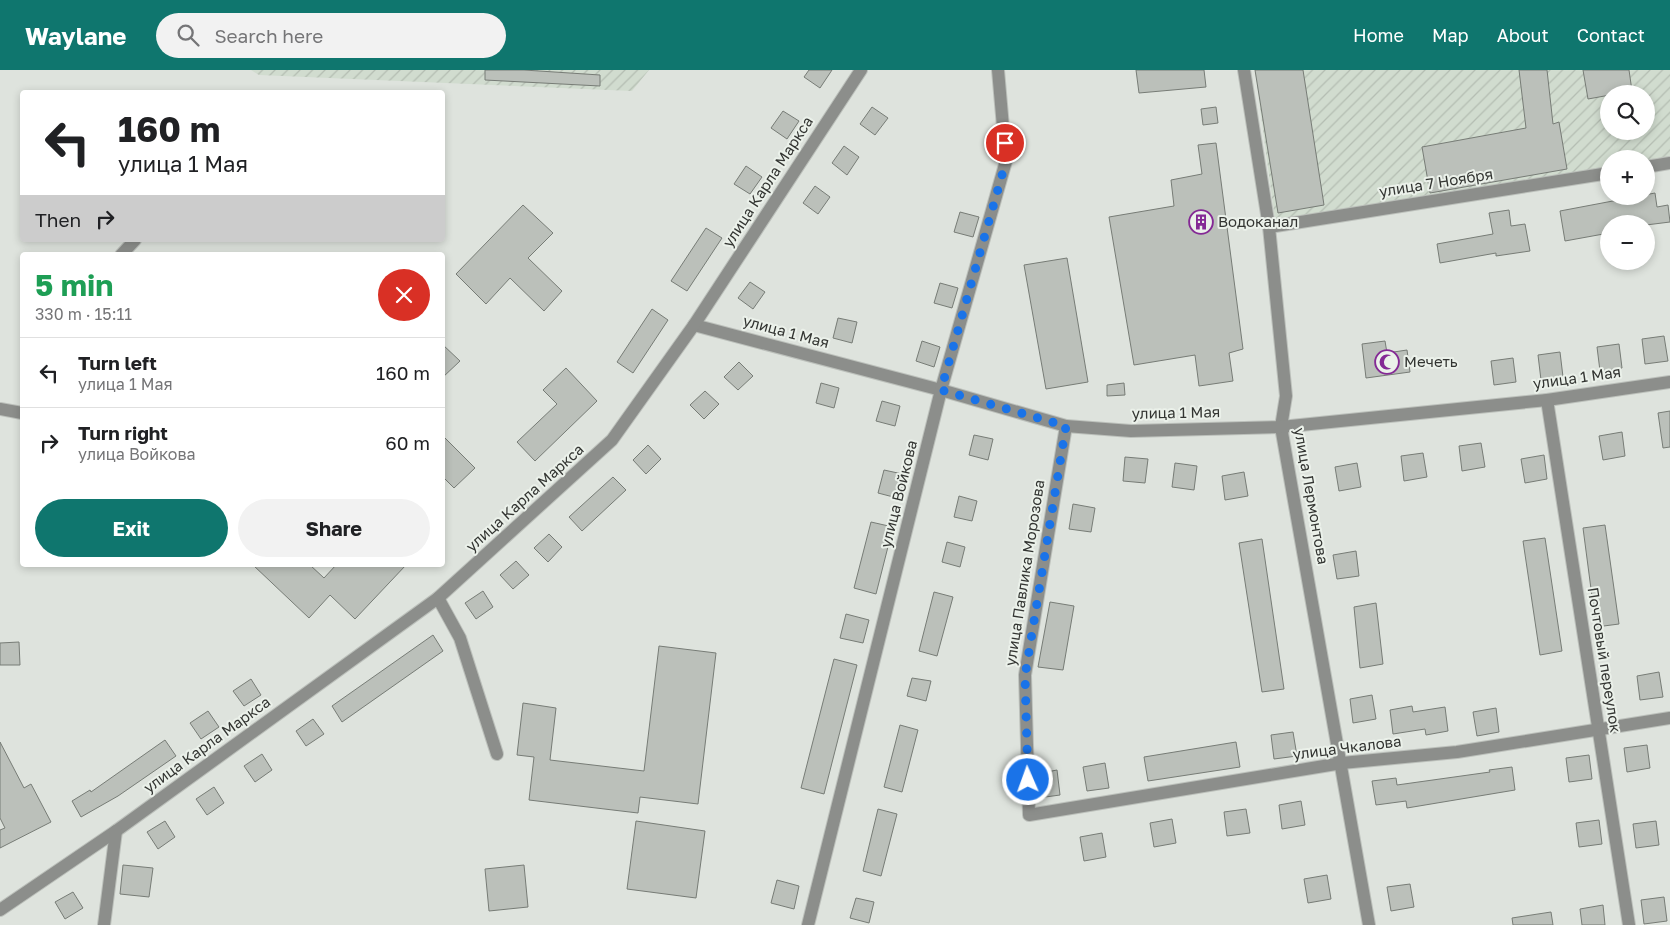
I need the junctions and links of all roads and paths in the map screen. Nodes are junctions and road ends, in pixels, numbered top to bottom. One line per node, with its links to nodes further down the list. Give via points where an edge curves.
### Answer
1 (861, 70): 10 (street, улица Карла Маркса)
2 (998, 70): 12 (street, улица Войкова, via 1006,161)
3 (1244, 70): 7 (street, улица Лермонтова)
4 (1670, 163): 5 (street)
5 (1655, 166)
6 (1600, 173): 7 (street, улица 7 Ноября)
7 (1269, 227): 17 (street, улица Лермонтова, via 1286,396)
8 (133, 242): 9 (street)
9 (124, 252)
10 (694, 325): 12 (street, улица 1 Мая); 18 (street, улица Карла Маркса, via 612,440)
11 (1670, 382): 13 (street, улица 1 Мая)
12 (941, 390): 16 (street, улица 1 Мая); 27 (street, улица Войкова)
13 (1547, 400): 17 (street, улица 1 Мая); 20 (street, Почтовый переулок)
14 (0, 409): 15 (street)
15 (20, 413)
16 (1066, 426): 17 (street, улица 1 Мая, via 1131,431); 23 (street, улица Павлика Морозова, via 1025,676)
17 (1282, 427): 22 (street, улица Лермонтова)
18 (438, 598): 21 (street, via 460,638); 24 (street, улица Карла Маркса)
19 (1670, 718): 20 (street, улица Чкалова)
20 (1598, 730): 22 (street, улица Чкалова, via 1457,752); 29 (street, Почтовый переулок)
21 (497, 754)
22 (1342, 763): 23 (street, улица Чкалова); 28 (street, улица Лермонтова)
23 (1030, 816)
24 (116, 831): 25 (street, улица Карла Маркса); 26 (street)
25 (0, 910)
26 (104, 925)
27 (808, 925)
28 (1369, 925)
29 (1629, 925)

